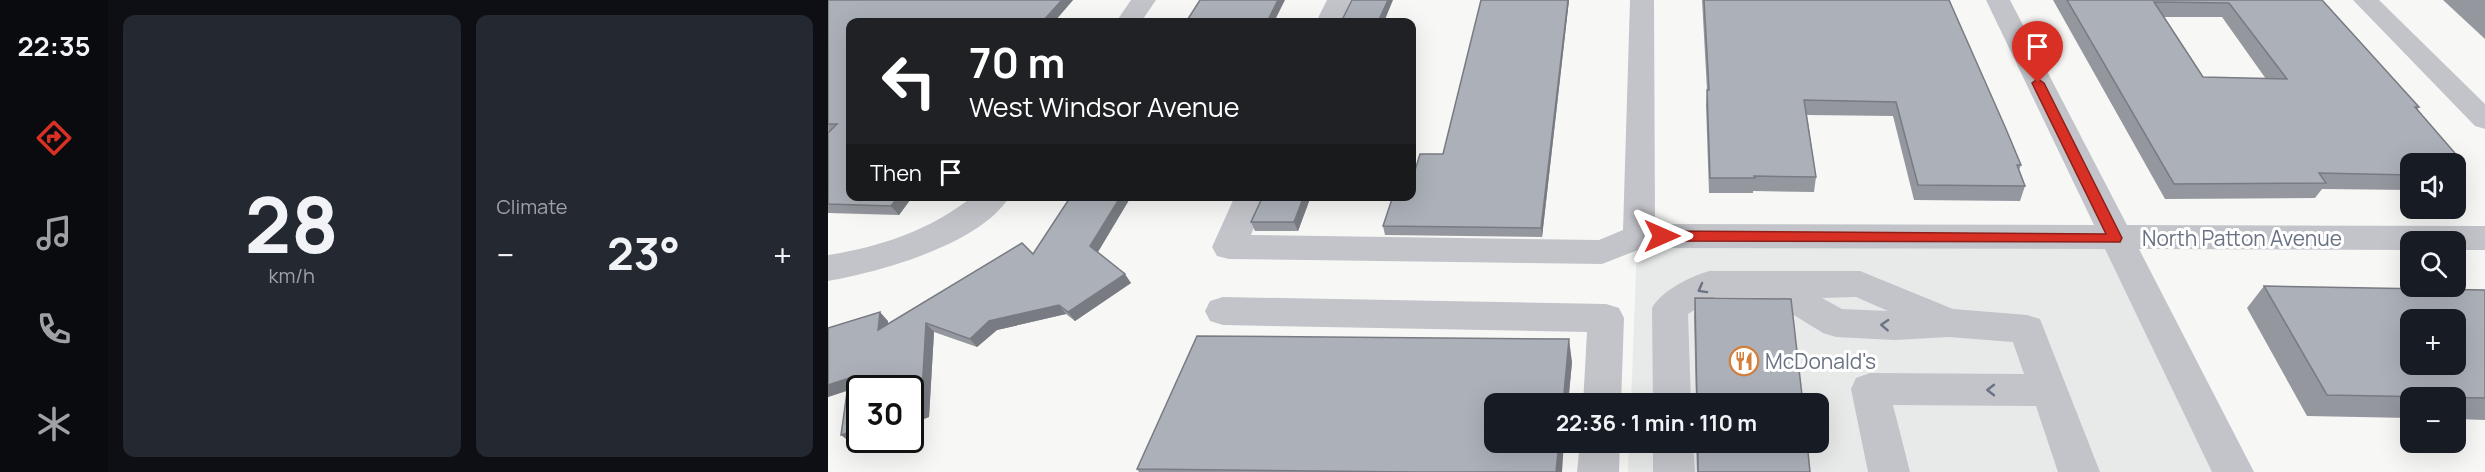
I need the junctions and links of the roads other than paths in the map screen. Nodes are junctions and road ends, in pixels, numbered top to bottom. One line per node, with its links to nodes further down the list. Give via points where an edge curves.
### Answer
1 (1144, 0): 6 (street)
2 (1340, 0): 7 (street)
3 (1642, 0): 11 (street)
4 (1998, 0): 12 (street)
5 (2365, 0): 8 (street)
6 (1131, 18)
7 (1331, 18)
8 (2485, 120)
9 (987, 201): 14 (street, via 947,229 901,250)
10 (1249, 201): 11 (street, via 1229,247 1602,252)
11 (1639, 236): 12 (street, North Patton Avenue)
12 (2115, 238): 13 (street, North Patton Avenue); 25 (street)
13 (2485, 238)
14 (828, 268)
15 (1223, 311): 17 (street, via 1606,318)
16 (2049, 390): 18 (street, one-way to 18, via 2027,329 1949,322 1895,326 1836,323 1772,285 1709,284 1670,308); 23 (street, one-way to 23, via 1870,389); 24 (street)
17 (1603, 393)
18 (1672, 393)
19 (1599, 453): 21 (street)
20 (1673, 453): 22 (street)
21 (1598, 472)
22 (1674, 472)
23 (1889, 472)
24 (2079, 472)
25 (2233, 472)

